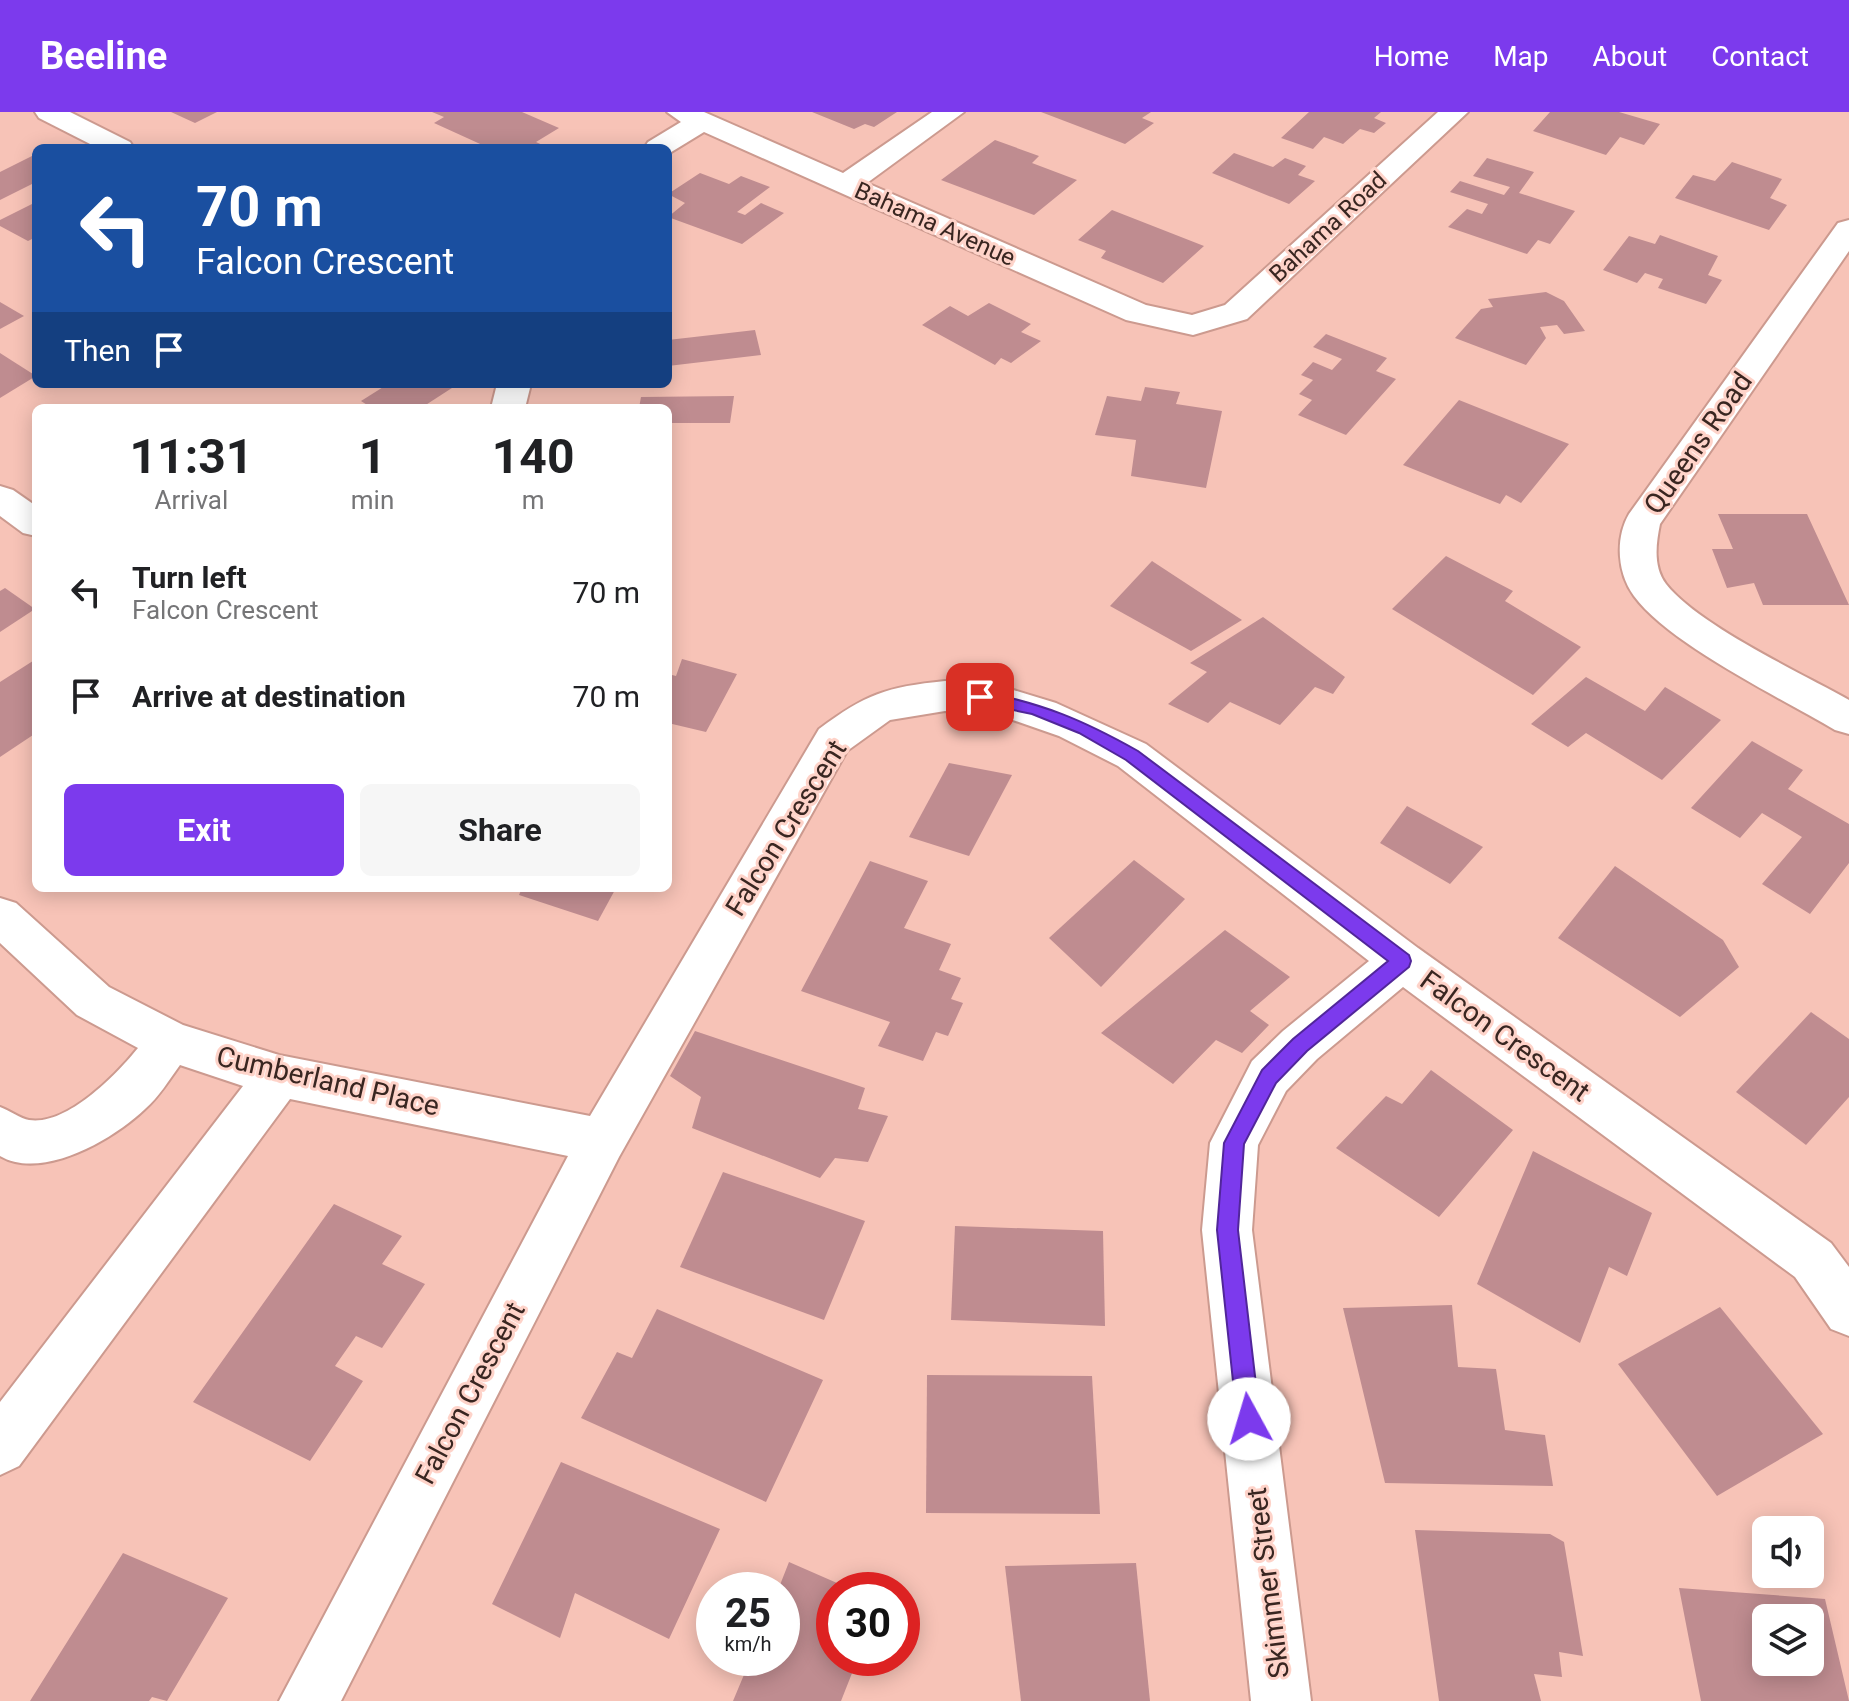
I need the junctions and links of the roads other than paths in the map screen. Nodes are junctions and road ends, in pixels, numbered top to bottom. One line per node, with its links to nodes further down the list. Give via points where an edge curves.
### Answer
1 (49, 112): 5 (street)
2 (950, 112): 7 (street)
3 (1454, 112): 9 (street, Bahama Road, via 1236,312)
4 (692, 116): 6 (street); 7 (street, Bahama Avenue)
5 (112, 144)
6 (662, 144)
7 (846, 184): 9 (street, Bahama Avenue, via 1137,313)
8 (1849, 229): 12 (street, Queens Road, via 1642,523 1636,551 1648,589 1695,630)
9 (1193, 325)
10 (0, 498): 11 (street)
11 (32, 521)
12 (1849, 719)
13 (0, 916): 15 (street, Cumberland Place, via 93,1001)
14 (1402, 961): 18 (street, Falcon Crescent, via 1132,755 1097,735 1035,708 980,697 924,698 876,708 833,740); 19 (street, Falcon Crescent, via 1813,1260); 22 (street, Skimmer Street, via 1269,1076 1234,1143 1227,1230)
15 (171, 1042): 16 (street, Cumberland Place); 17 (street, via 108,1112 52,1140 21,1143)
16 (279, 1076): 18 (street, Cumberland Place); 20 (street)
17 (0, 1129)
18 (602, 1141): 21 (street, Falcon Crescent)
19 (1849, 1311)
20 (0, 1447)
21 (309, 1701)
22 (1281, 1701)

